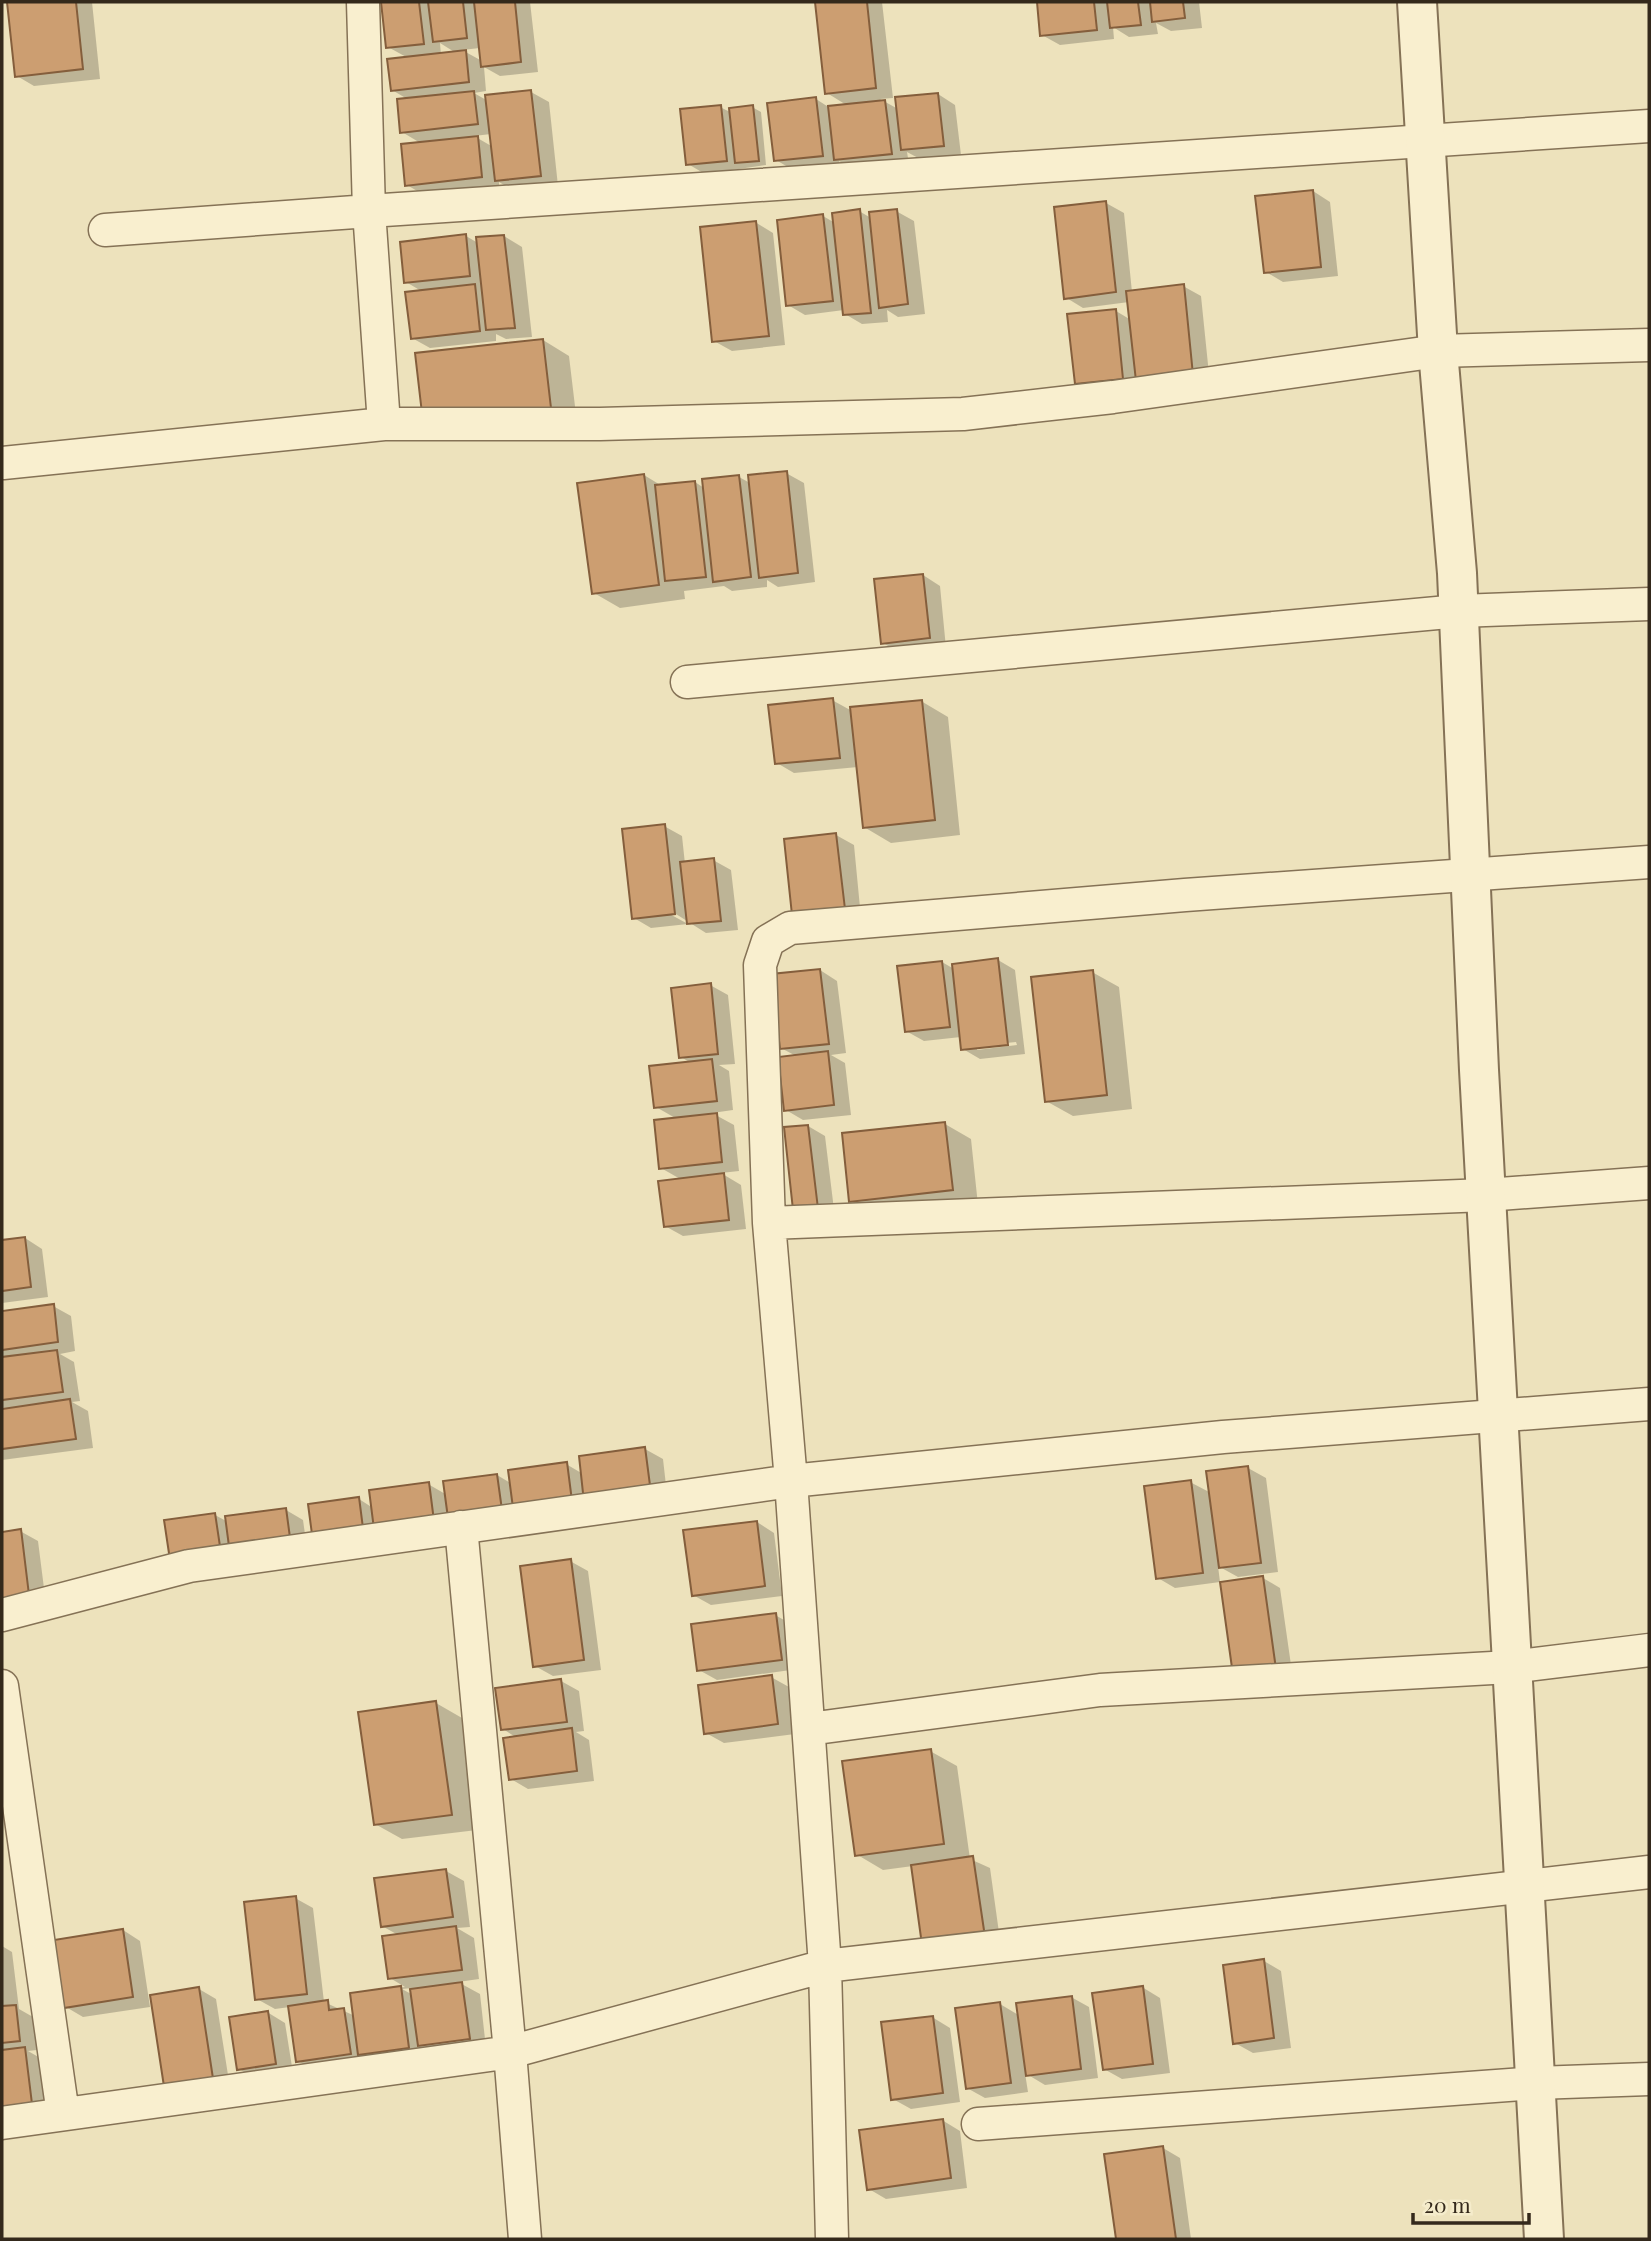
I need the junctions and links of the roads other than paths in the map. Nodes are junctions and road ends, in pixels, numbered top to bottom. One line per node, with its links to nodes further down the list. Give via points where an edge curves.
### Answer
1 (363, 2): 5 (street)
2 (1417, 2): 4 (street)
3 (1649, 126): 4 (street)
4 (1425, 140): 5 (street); 8 (street)
5 (369, 211): 6 (street); 9 (street)
6 (105, 230)
7 (1649, 345): 8 (street)
8 (1438, 351): 9 (street, via 963,414); 12 (street)
9 (384, 425): 10 (street)
10 (3, 463)
11 (1649, 604): 12 (street)
12 (1459, 611): 13 (street); 15 (street)
13 (687, 682)
14 (1649, 862): 15 (street)
15 (1470, 875): 17 (street); 18 (street, via 790,928 768,941 760,965)
16 (1649, 1183): 17 (street)
17 (1486, 1195): 18 (street); 20 (street)
18 (769, 1223): 21 (street)
19 (1649, 1404): 20 (street)
20 (1497, 1415): 21 (street, via 1223,1437); 25 (street)
21 (791, 1481): 22 (street); 27 (street)
22 (461, 1527): 23 (street, via 189,1566); 31 (street)
23 (2, 1615)
24 (1649, 1650): 25 (street)
25 (1510, 1667): 27 (street, via 1100,1690); 29 (street)
26 (2, 1686): 34 (street)
27 (808, 1728): 30 (street)
28 (1649, 1872): 29 (street)
29 (1524, 1886): 30 (street); 33 (street)
30 (825, 1966): 31 (street); 38 (street)
31 (510, 2052): 34 (street); 37 (street)
32 (1649, 2079): 33 (street)
33 (1536, 2083): 36 (street); 39 (street)
34 (63, 2114): 35 (street)
35 (2, 2123)
36 (978, 2124)
37 (525, 2239)
38 (832, 2239)
39 (1544, 2239)

